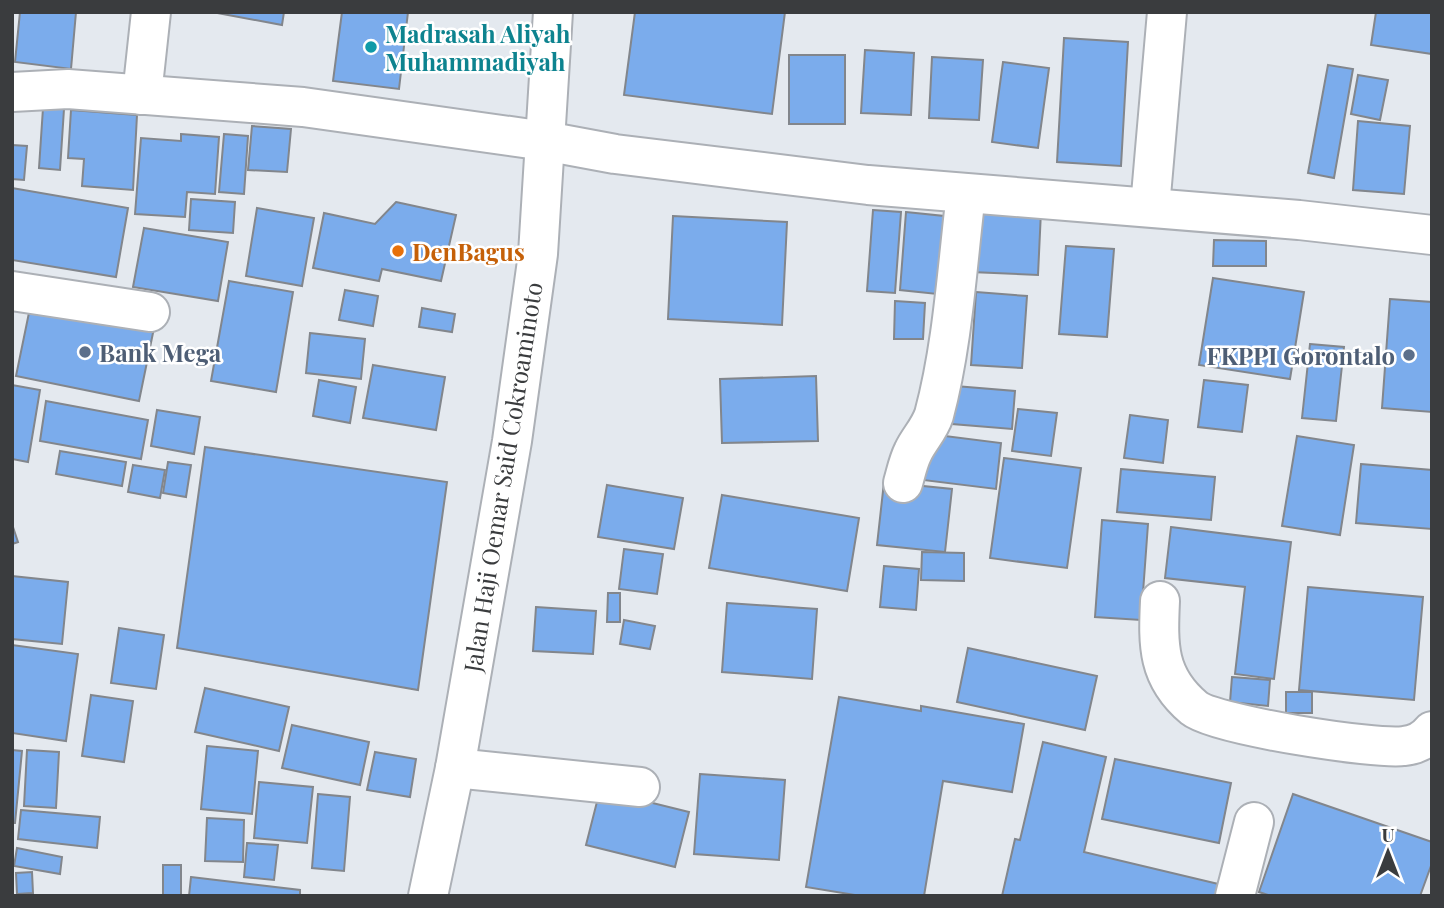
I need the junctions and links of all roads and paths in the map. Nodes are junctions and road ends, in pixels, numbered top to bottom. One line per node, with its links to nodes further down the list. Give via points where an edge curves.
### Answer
1 (151, 12): 5 (street)
2 (553, 12): 6 (street, Jalan Haji Oemar Said Cokroaminoto)
3 (1167, 12): 8 (street)
4 (12, 92): 5 (street, via 68,89)
5 (142, 95): 6 (street, via 349,112)
6 (545, 141): 7 (street, via 717,167); 15 (street, Jalan Haji Oemar Said Cokroaminoto, via 538,254 512,441)
7 (966, 194): 8 (street); 12 (street, via 939,394)
8 (1150, 207): 9 (street)
9 (1432, 234)
10 (12, 291): 11 (street)
11 (149, 312)
12 (903, 484)
13 (1160, 601): 14 (street, via 1161,662 1177,691 1196,710 1231,723 1395,747 1420,741)
14 (1432, 731)
15 (455, 768): 16 (street); 18 (street, Jalan Haji Oemar Said Cokroaminoto)
16 (640, 787)
17 (1254, 822): 19 (street)
18 (428, 896)
19 (1235, 896)

